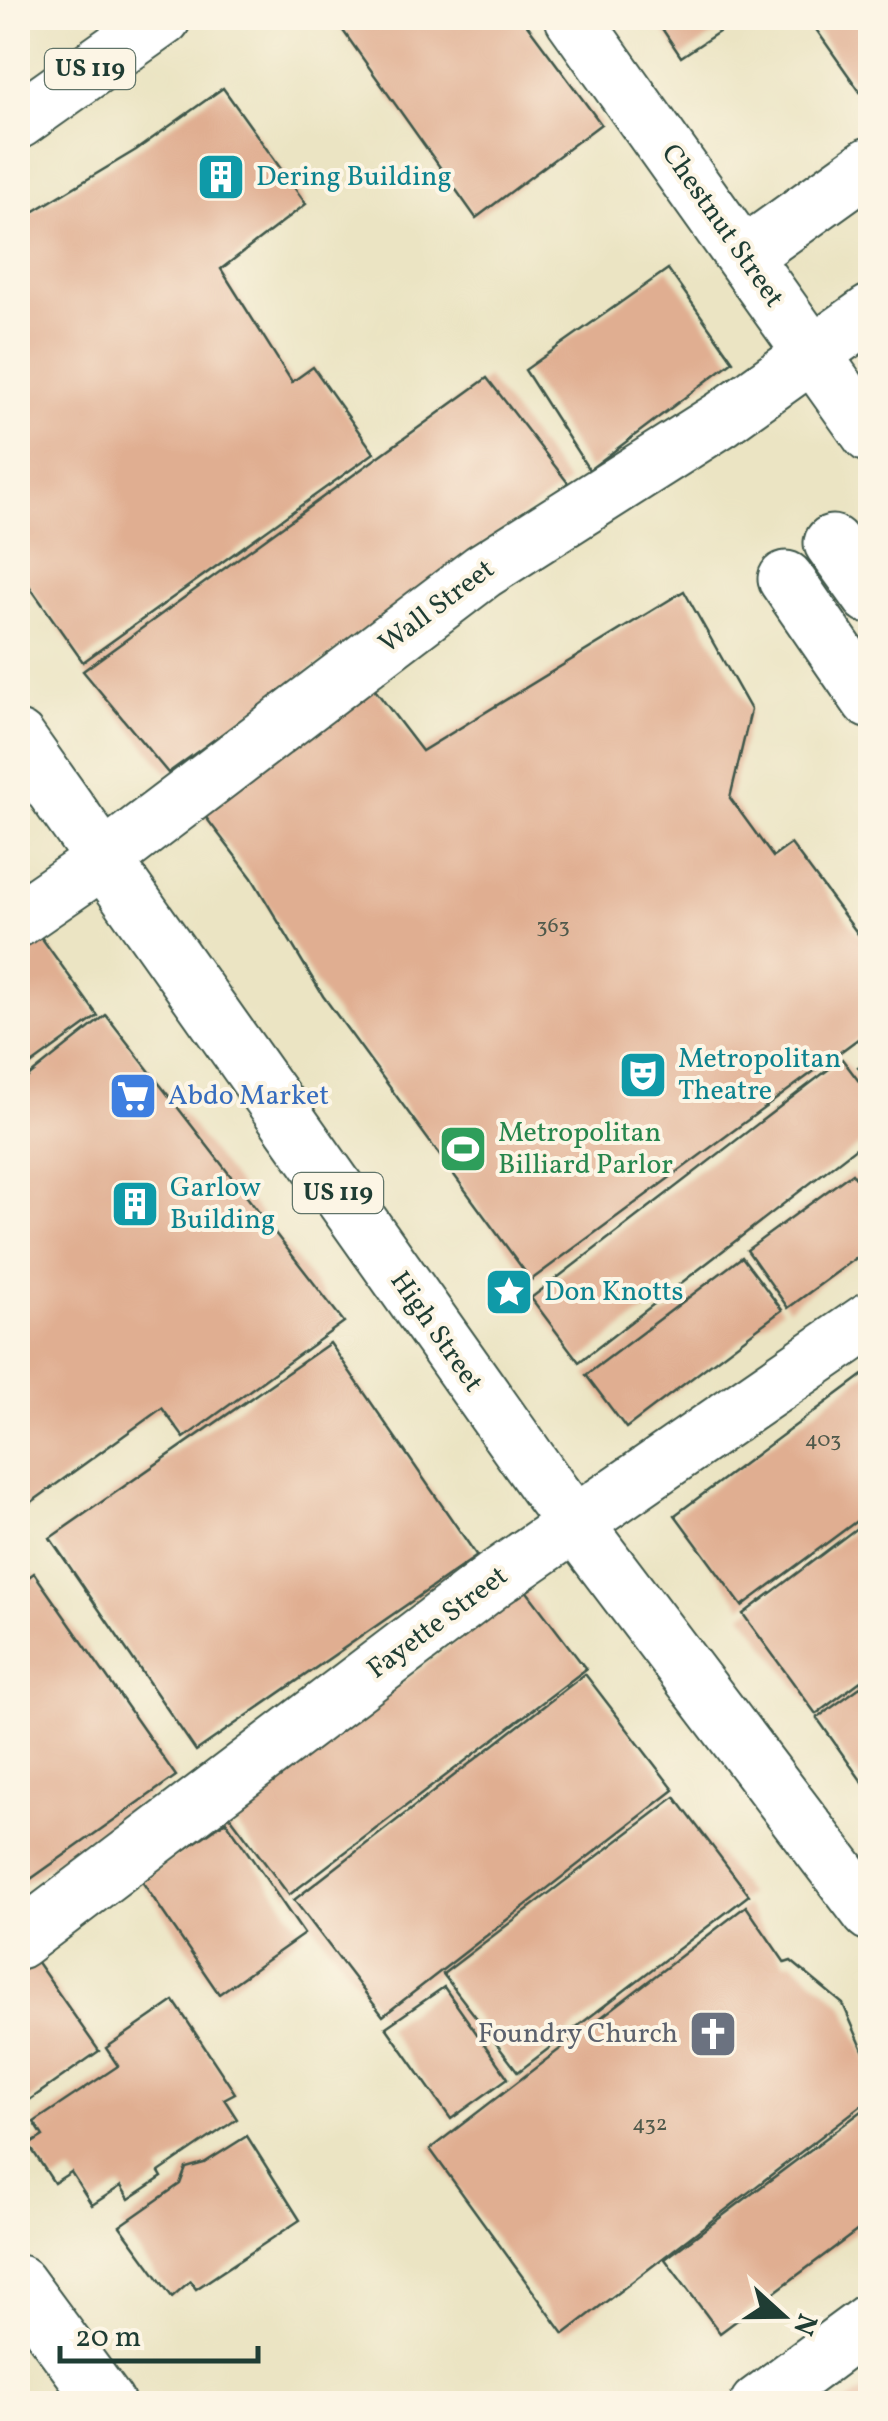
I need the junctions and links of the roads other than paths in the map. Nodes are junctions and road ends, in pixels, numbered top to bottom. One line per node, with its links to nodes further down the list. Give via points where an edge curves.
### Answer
1 (162, 18): 3 (street, US 119)
2 (573, 18): 5 (street, Chestnut Street)
3 (18, 122)
4 (870, 165): 5 (street)
5 (743, 256): 7 (street, Chestnut Street)
6 (870, 313): 7 (street, Wall Street)
7 (813, 354): 8 (street, Chestnut Street); 14 (street, Wall Street, via 483,570)
8 (870, 434)
9 (809, 561): 10 (street); 11 (street); 12 (street)
10 (870, 596)
11 (870, 648)
12 (870, 701)
13 (18, 739): 14 (street, High Street / US 119)
14 (102, 862): 15 (street, Wall Street); 17 (street, High Street / US 119)
15 (18, 919)
16 (870, 1320): 17 (street, Fayette Street)
17 (574, 1524): 18 (street, High Street / US 119); 19 (street, Fayette Street)
18 (870, 1913)
19 (18, 1941)
20 (18, 2283): 22 (street)
21 (870, 2321): 23 (street)
22 (107, 2404)
23 (758, 2404)

